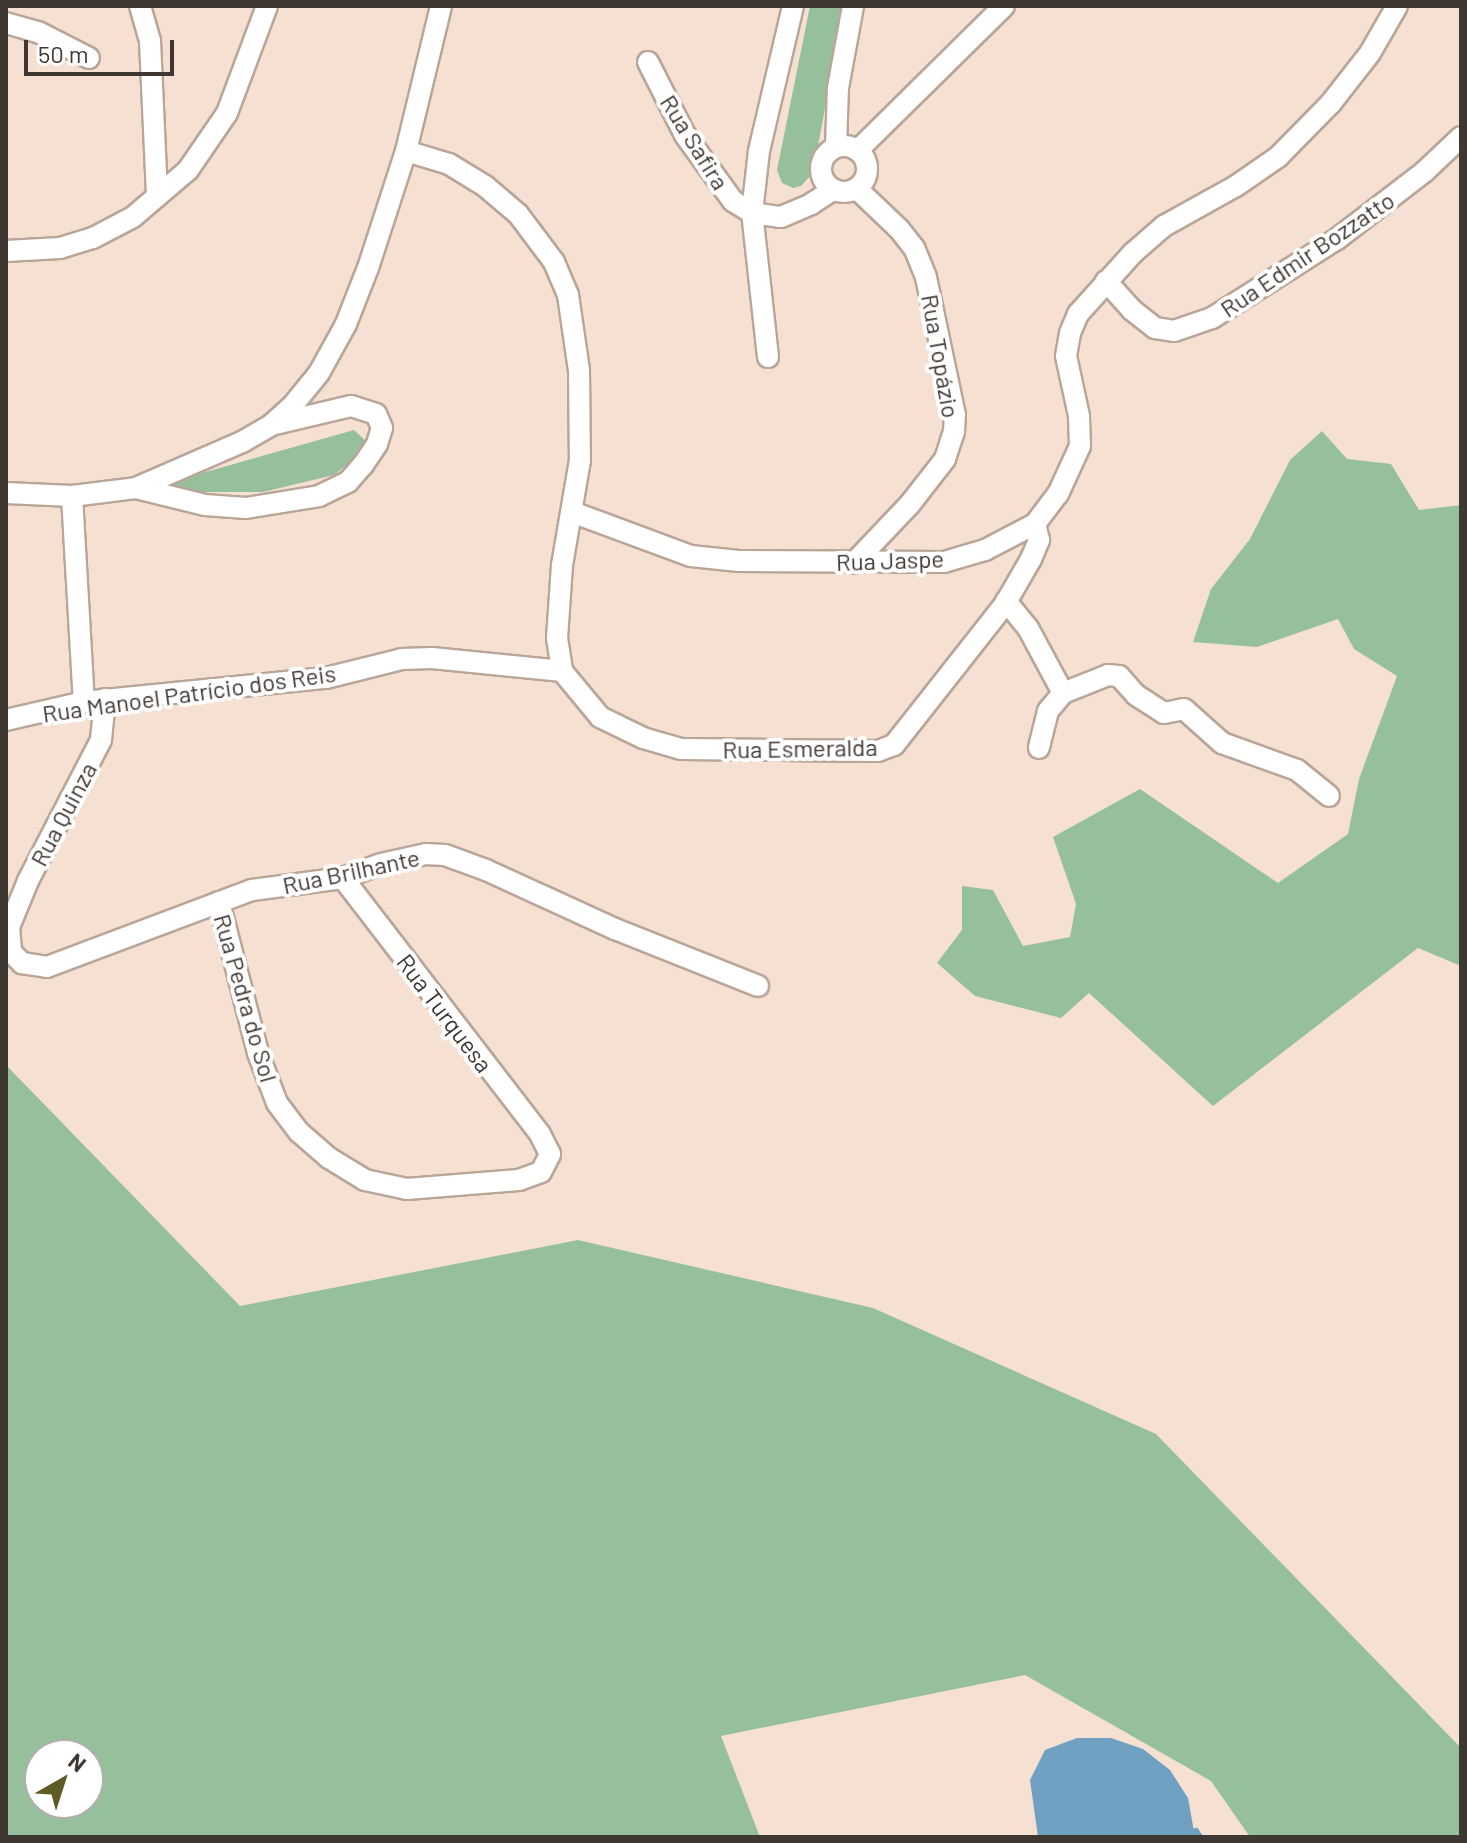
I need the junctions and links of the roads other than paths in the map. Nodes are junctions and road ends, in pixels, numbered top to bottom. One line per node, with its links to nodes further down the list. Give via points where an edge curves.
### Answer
1 (140, 6): 17 (street, via 150,41)
2 (267, 6): 17 (street, via 227,113 188,170)
3 (441, 6): 14 (street)
4 (793, 6): 18 (street, via 759,151)
5 (853, 6): 12 (street, via 838,88)
6 (1004, 6): 13 (street)
7 (1397, 6): 20 (street, Rua Jaspe, via 1370,53 1331,103 1278,157 1164,226)
8 (6, 23): 9 (street, via 38,32)
9 (89, 58)
10 (648, 62): 18 (street, Rua Safira, via 705,166 727,196)
11 (1461, 137): 20 (street, Rua Edmir Bozzatto, via 1337,239 1212,318 1174,331 1155,328)
12 (836, 147): 13 (street); 16 (street, via 825,156 822,171)
13 (858, 150): 15 (street, via 867,170)
14 (406, 151): 22 (street, via 346,324 319,373); 26 (street, via 449,164 485,186 518,214 554,262 568,295 579,370 580,460)
15 (856, 188): 16 (street); 28 (street, Rua Topázio, via 914,248 926,277 955,415 945,459)
16 (834, 189): 18 (street, via 781,217)
17 (157, 196): 19 (street, via 133,217 93,238 60,248)
18 (752, 213): 21 (street)
19 (6, 251)
20 (1106, 281): 27 (street, Rua Jaspe, via 1078,314 1066,356 1080,446 1058,494)
21 (768, 357)
22 (270, 426): 23 (street); 23 (street, via 351,406 376,414 382,428 377,444 348,482 319,496 246,508 205,505)
23 (136, 488): 25 (street)
24 (6, 493): 25 (street)
25 (72, 496): 33 (street)
26 (572, 512): 28 (street, Rua Jaspe, via 691,556); 30 (street, via 558,601)
27 (1035, 524): 28 (street, Rua Jaspe, via 985,550 944,562); 29 (street, Rua Esmeralda, via 1039,540)
28 (854, 563)
29 (1006, 601): 30 (street, Rua Esmeralda, via 894,745 878,751 681,749 600,717); 31 (street, via 1028,628)
30 (562, 671): 32 (street, Rua Manoel Patrício dos Reis, via 402,659 326,678)
31 (1063, 693): 35 (street, via 1048,711); 36 (street, via 1108,675 1119,676 1164,713 1184,709 1222,743 1297,770)
32 (105, 699): 33 (street, Rua Manoel Patrício dos Reis); 39 (street, Rua Quinza, via 97,751)
33 (84, 702): 34 (street, Rua Manoel Patrício dos Reis)
34 (6, 720)
35 (1039, 748)
36 (1329, 796)
37 (343, 878): 38 (street, Rua Brilhante, via 252,890); 41 (street, Rua Brilhante, via 381,864 445,855); 42 (street, Rua Turquesa)
38 (219, 902): 40 (street, Rua Brilhante, via 47,967 22,963); 42 (street, Rua Pedra do Sol, via 258,1053 277,1103 329,1158 365,1180 438,1189 529,1177 547,1166)
39 (9, 927): 40 (street, Rua Brilhante)
40 (8, 953)
41 (758, 986)
42 (548, 1147)

